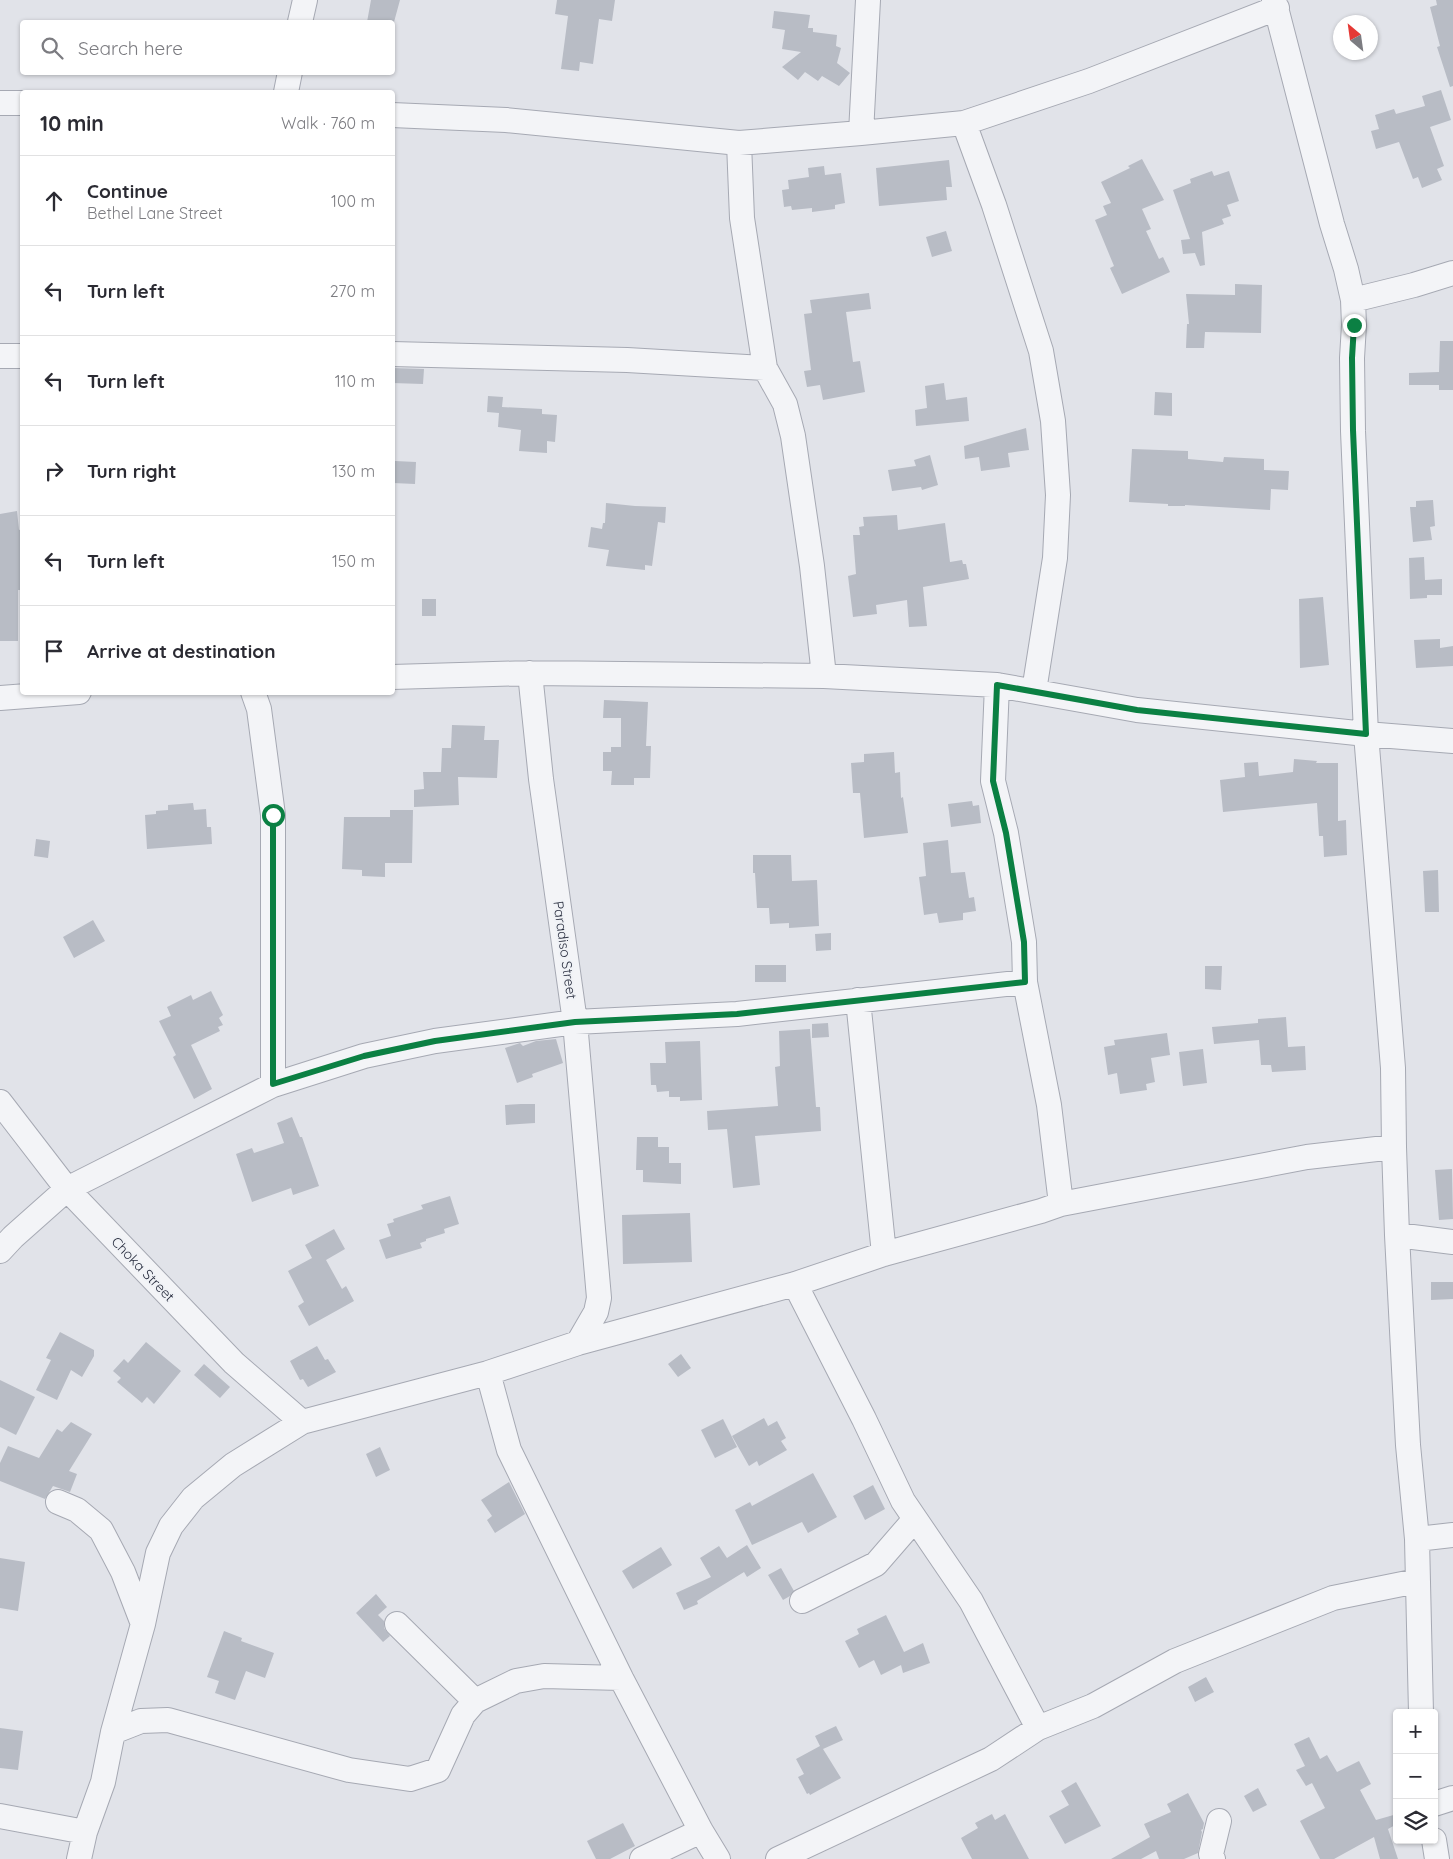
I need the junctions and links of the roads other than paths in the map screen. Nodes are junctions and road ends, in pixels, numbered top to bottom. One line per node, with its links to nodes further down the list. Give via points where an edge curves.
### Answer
1 (305, 0): 4 (street)
2 (868, 0): 11 (street)
3 (1275, 4): 10 (street, via 1089,81); 14 (street)
4 (300, 20)
5 (289, 75): 6 (street)
6 (286, 90)
7 (0, 103): 8 (street)
8 (20, 103)
9 (395, 115): 12 (street, via 506,120)
10 (964, 123): 11 (street); 23 (street, via 994,205 1040,351 1053,421 1058,495 1055,558)
11 (861, 133): 12 (street)
12 (739, 143): 18 (street, via 742,218)
13 (1453, 273): 14 (street)
14 (1353, 300): 27 (street, via 1353,430)
15 (395, 354): 18 (street, via 627,360)
16 (0, 356): 17 (street)
17 (20, 356)
18 (766, 368): 20 (street, via 785,404 793,436)
19 (530, 673): 20 (street); 21 (street); 31 (street, Paradiso Street, via 541,779)
20 (824, 676): 22 (street)
21 (395, 677)
22 (997, 685): 23 (street); 29 (street, via 993,781 1006,833 1024,942)
23 (1034, 691): 27 (street, via 1137,710)
24 (40, 695): 26 (street)
25 (254, 695): 32 (street, via 259,709 273,815)
26 (0, 698)
27 (1366, 734): 28 (street); 34 (street, via 1393,1068)
28 (1453, 741)
29 (1025, 982): 30 (street); 36 (street, via 1049,1105)
30 (858, 1000): 31 (street, via 737,1014); 40 (street)
31 (575, 1022): 32 (street, via 435,1041 364,1056); 42 (street, Paradiso Street)
32 (273, 1084): 35 (street)
33 (0, 1102): 35 (street, Choka Street)
34 (1394, 1147): 36 (street, via 1307,1156); 37 (street)
35 (67, 1189): 39 (street); 46 (street, Choka Street, via 234,1363)
36 (1061, 1204): 40 (street)
37 (1397, 1234): 38 (street); 50 (street, via 1408,1445)
38 (1453, 1242)
39 (0, 1251)
40 (884, 1254): 41 (street)
41 (795, 1284): 43 (street); 48 (street)
42 (599, 1298): 43 (street); 44 (street, Paradiso Street, via 596,1312)
43 (634, 1327): 44 (street)
44 (578, 1343): 45 (street)
45 (488, 1373): 46 (street); 55 (street, via 509,1450)
46 (302, 1422): 53 (street, via 233,1465 193,1498 171,1526 158,1553)
47 (58, 1502): 53 (street, via 77,1510 101,1530 123,1572)
48 (914, 1519): 52 (street, via 876,1564); 58 (street, via 971,1602)
49 (1453, 1535): 50 (street)
50 (1417, 1539): 51 (street)
51 (1417, 1581): 57 (street); 58 (street, via 1333,1598 1175,1661 1093,1706)
52 (802, 1601)
53 (142, 1624): 59 (street)
54 (397, 1624): 56 (street)
55 (621, 1678): 56 (street, via 544,1676 516,1681); 64 (street)
56 (475, 1701): 59 (street, via 462,1715 438,1770 410,1779 349,1770 168,1720 141,1721)
57 (1421, 1709)
58 (1038, 1728): 70 (street, via 991,1759)
59 (113, 1732): 65 (street, via 103,1782)
60 (1453, 1798): 61 (street)
61 (1438, 1803)
62 (0, 1816): 65 (street)
63 (1219, 1821): 71 (street, via 1211,1854)
64 (701, 1831): 68 (street); 69 (street)
65 (84, 1832): 67 (street)
66 (1435, 1844): 72 (street)
67 (79, 1859)
68 (642, 1859)
69 (718, 1859)
70 (778, 1859)
71 (1213, 1859)
72 (1437, 1859)

